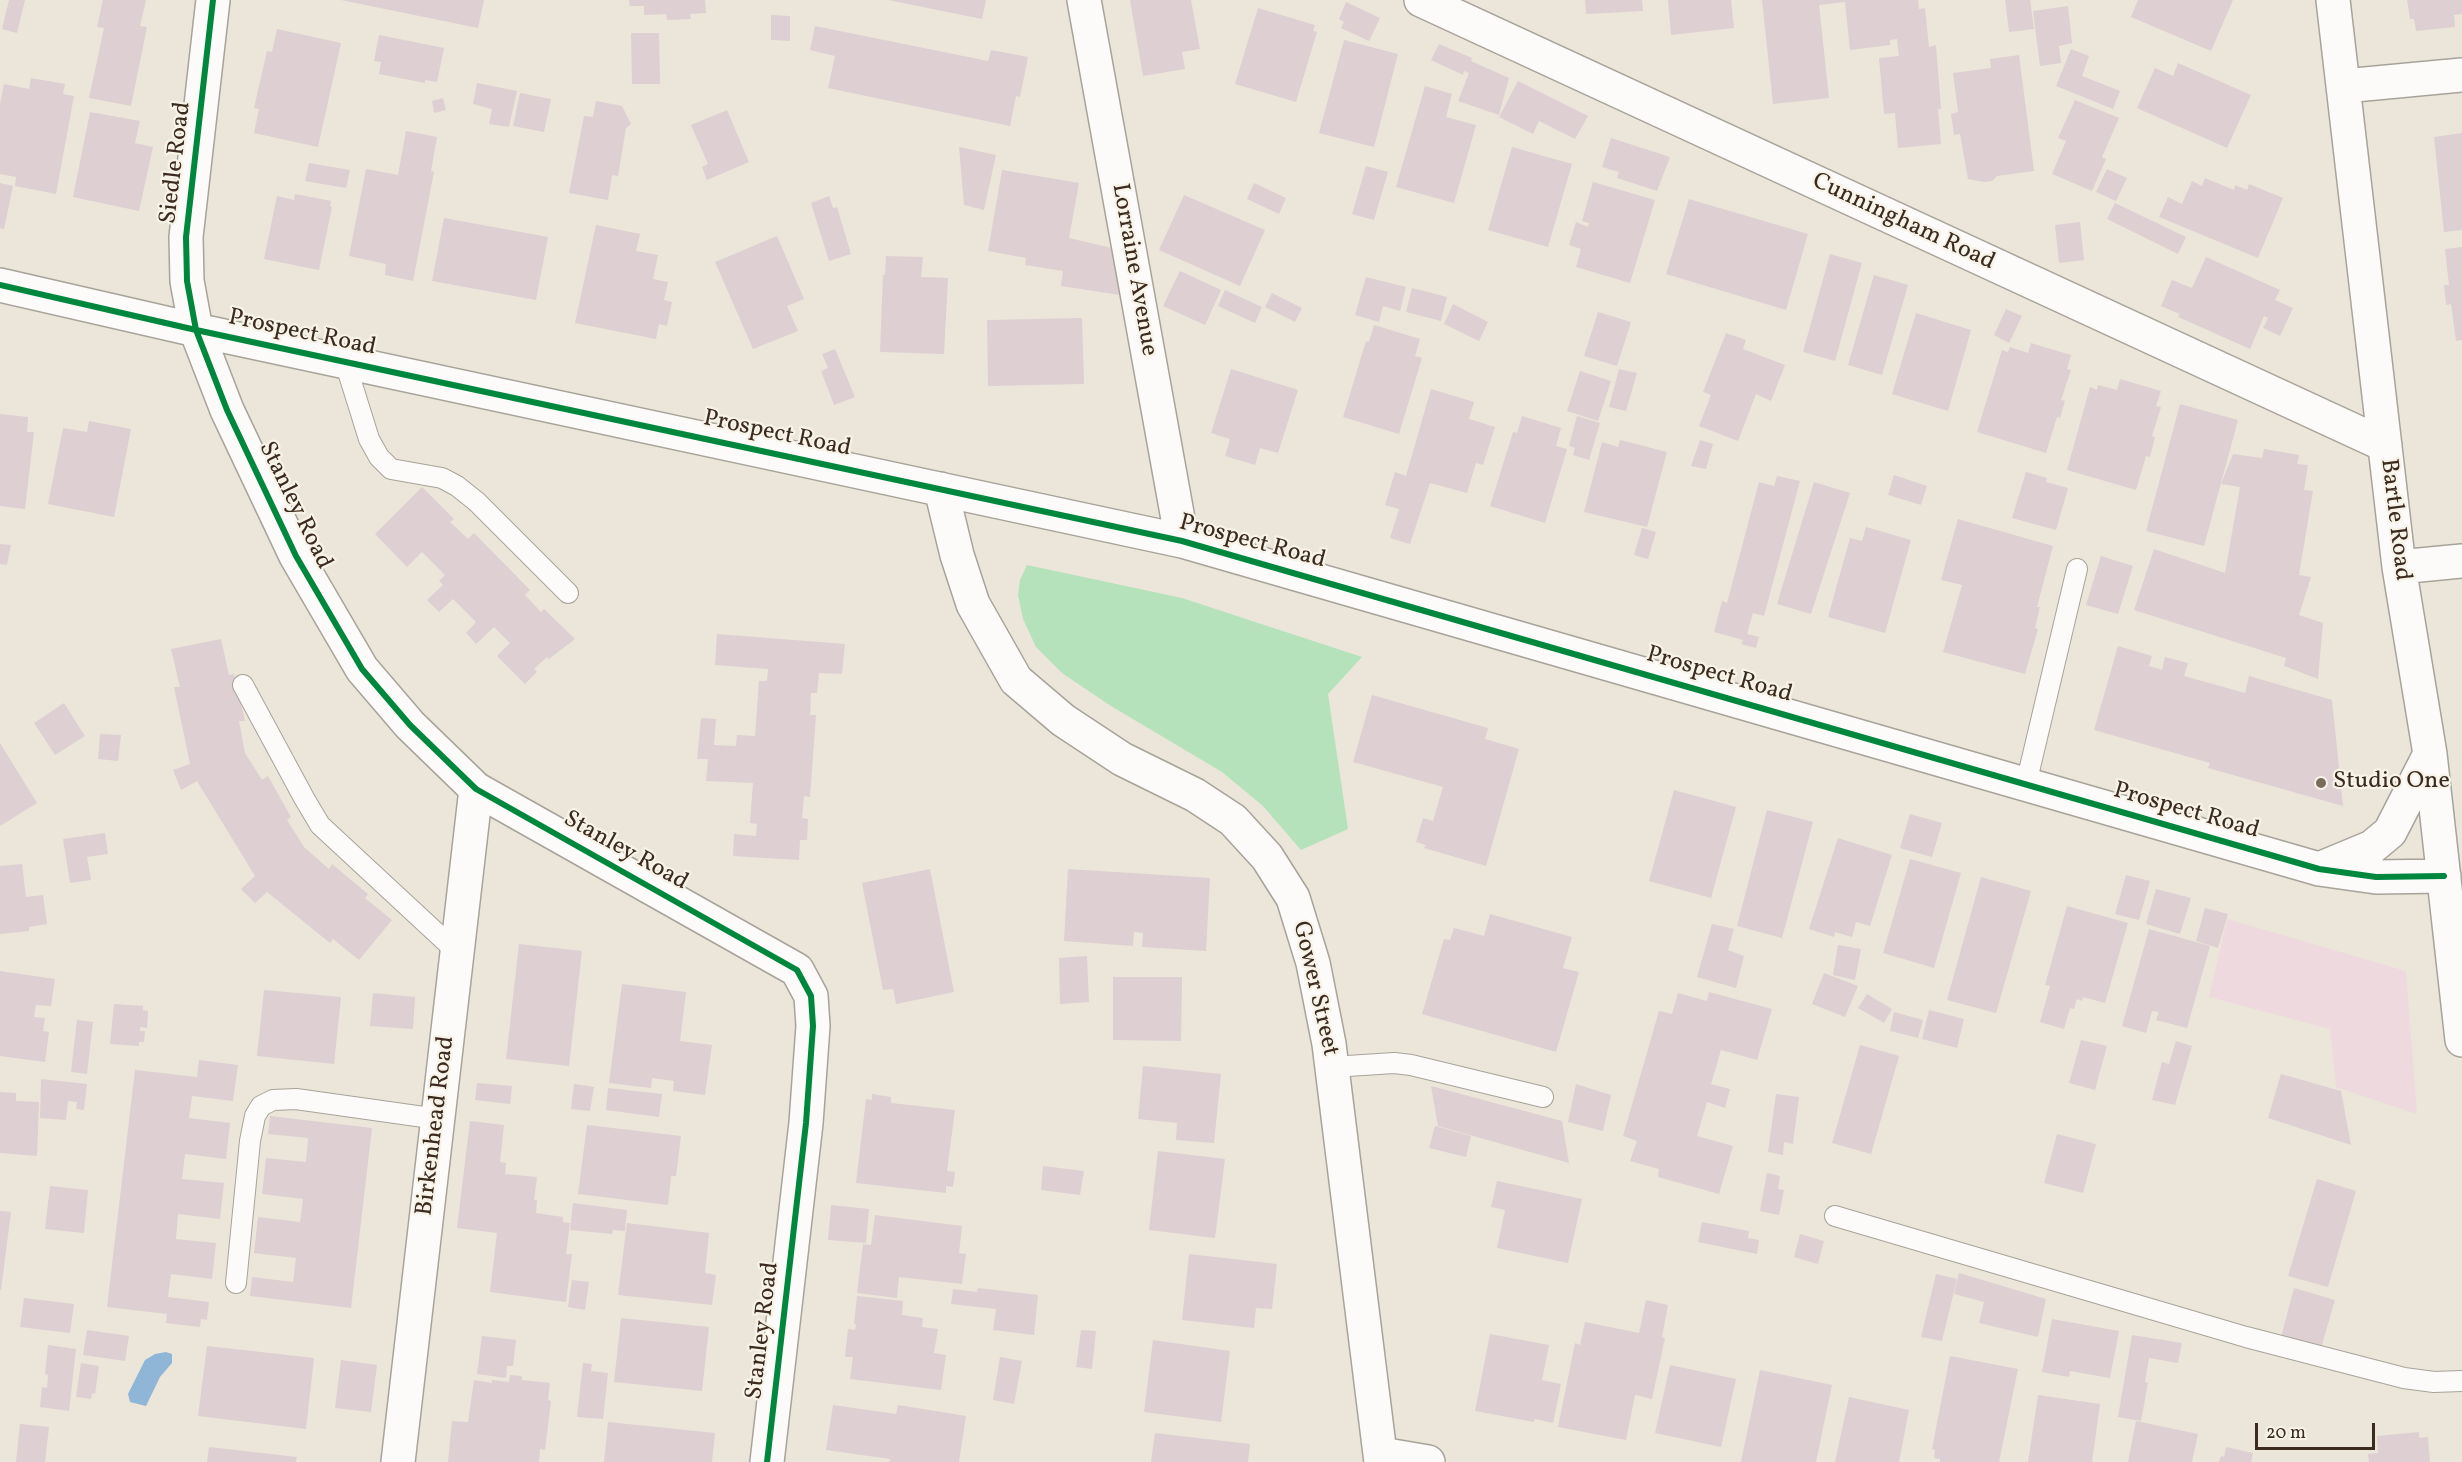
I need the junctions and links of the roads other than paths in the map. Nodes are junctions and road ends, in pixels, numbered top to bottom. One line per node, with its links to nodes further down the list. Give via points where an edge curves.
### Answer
1 (213, 0): 8 (street, Siedle Road, via 186,237 187,281)
2 (1084, 0): 12 (street, Lorraine Avenue)
3 (1421, 0): 10 (street, Cunningham Road)
4 (2333, 0): 6 (street, Bartle Road)
5 (2462, 75): 6 (street)
6 (2344, 86): 10 (street, Bartle Road)
7 (0, 285): 8 (street, Prospect Road)
8 (196, 330): 9 (street, Prospect Road); 20 (street, Stanley Road, via 227,410 297,556 362,669 410,725)
9 (345, 362): 11 (street, Prospect Road); 16 (lane, via 369,439 379,457 391,469 442,478 457,486)
10 (2385, 445): 14 (street, Bartle Road)
11 (941, 489): 12 (street, Prospect Road); 26 (street, Gower Street, via 973,604 1016,680 1063,720 1122,759 1195,795 1233,820 1281,877 1293,898 1313,963)
12 (1182, 541): 19 (street, Prospect Road)
13 (2462, 561): 14 (street)
14 (2399, 567): 18 (street, Bartle Road)
15 (2077, 569): 19 (lane)
16 (568, 593)
17 (243, 685): 24 (lane, via 320,825)
18 (2430, 754): 21 (street, Bartle Road); 22 (street, via 2390,832 2372,847)
19 (2026, 784): 22 (street, Prospect Road)
20 (476, 789): 24 (street, Birkenhead Road); 34 (street, Stanley Road, via 797,970 811,996 813,1026 806,1123)
21 (2449, 812): 23 (street, Bartle Road)
22 (2319, 869): 23 (street, Prospect Road, via 2376,877)
23 (2444, 876): 25 (street, Bartle Road)
24 (457, 952): 28 (street, Birkenhead Road)
25 (2462, 1040)
26 (1332, 1067): 27 (lane, via 1394,1062); 32 (street, Gower Street)
27 (1543, 1097)
28 (438, 1119): 30 (lane, via 296,1099 273,1100 261,1106 250,1141); 33 (street, Birkenhead Road)
29 (1835, 1216): 31 (lane, via 2246,1337 2418,1381)
30 (236, 1283)
31 (2462, 1381)
32 (1381, 1458): 35 (street)
33 (398, 1462)
34 (767, 1462)
35 (1428, 1462)

